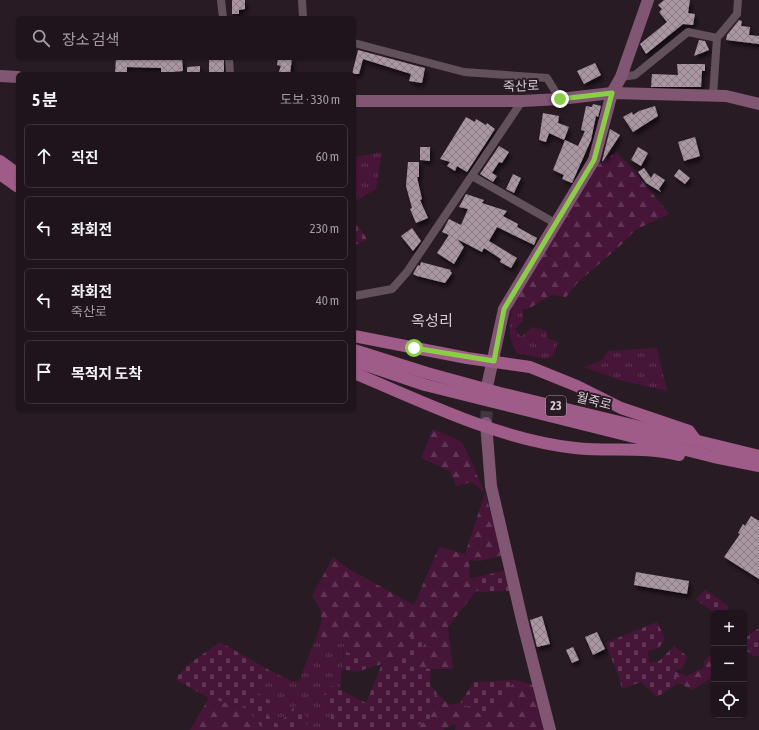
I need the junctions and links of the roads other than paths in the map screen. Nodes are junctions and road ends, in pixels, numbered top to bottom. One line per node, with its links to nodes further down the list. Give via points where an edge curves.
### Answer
1 (221, 0): 5 (street)
2 (302, 0): 6 (street)
3 (648, 0): 13 (street)
4 (738, 0): 7 (street, via 737,14)
5 (223, 16)
6 (303, 16)
7 (718, 38): 13 (street, via 688,32 635,75); 15 (street)
8 (356, 44): 16 (street, via 464,72 547,78)
9 (228, 60): 10 (street)
10 (230, 72)
11 (0, 76): 12 (street)
12 (16, 77)
13 (620, 77): 14 (street)
14 (612, 93): 15 (street, 죽산로); 16 (street, 죽산로); 25 (street, via 594,160)
15 (713, 96): 19 (street, 죽산로)
16 (560, 99): 18 (street, 죽산로)
17 (356, 101): 18 (street, 죽산로)
18 (522, 101): 23 (street)
19 (759, 104)
20 (0, 161): 21 (main road)
21 (16, 173)
22 (0, 174): 24 (main road)
23 (472, 176): 25 (street); 26 (street, via 407,272 392,289)
24 (16, 186)
25 (555, 224): 29 (street, via 504,309)
26 (356, 296)
27 (356, 336): 29 (main road)
28 (356, 351): 34 (main road, 월죽로 / 23, via 464,383)
29 (494, 361): 32 (street); 34 (main road, via 530,367 554,376 621,408 689,431)
30 (356, 362): 36 (main road, 월죽로 / 23, via 425,385)
31 (356, 373): 33 (main road)
32 (488, 382)
33 (486, 425): 36 (main road, via 520,438 576,448 674,453 701,460); 38 (street, via 491,486)
34 (697, 442): 35 (main road, 월죽로 / 23)
35 (759, 456)
36 (714, 457): 37 (main road, 월죽로 / 23)
37 (759, 466)
38 (550, 730)

